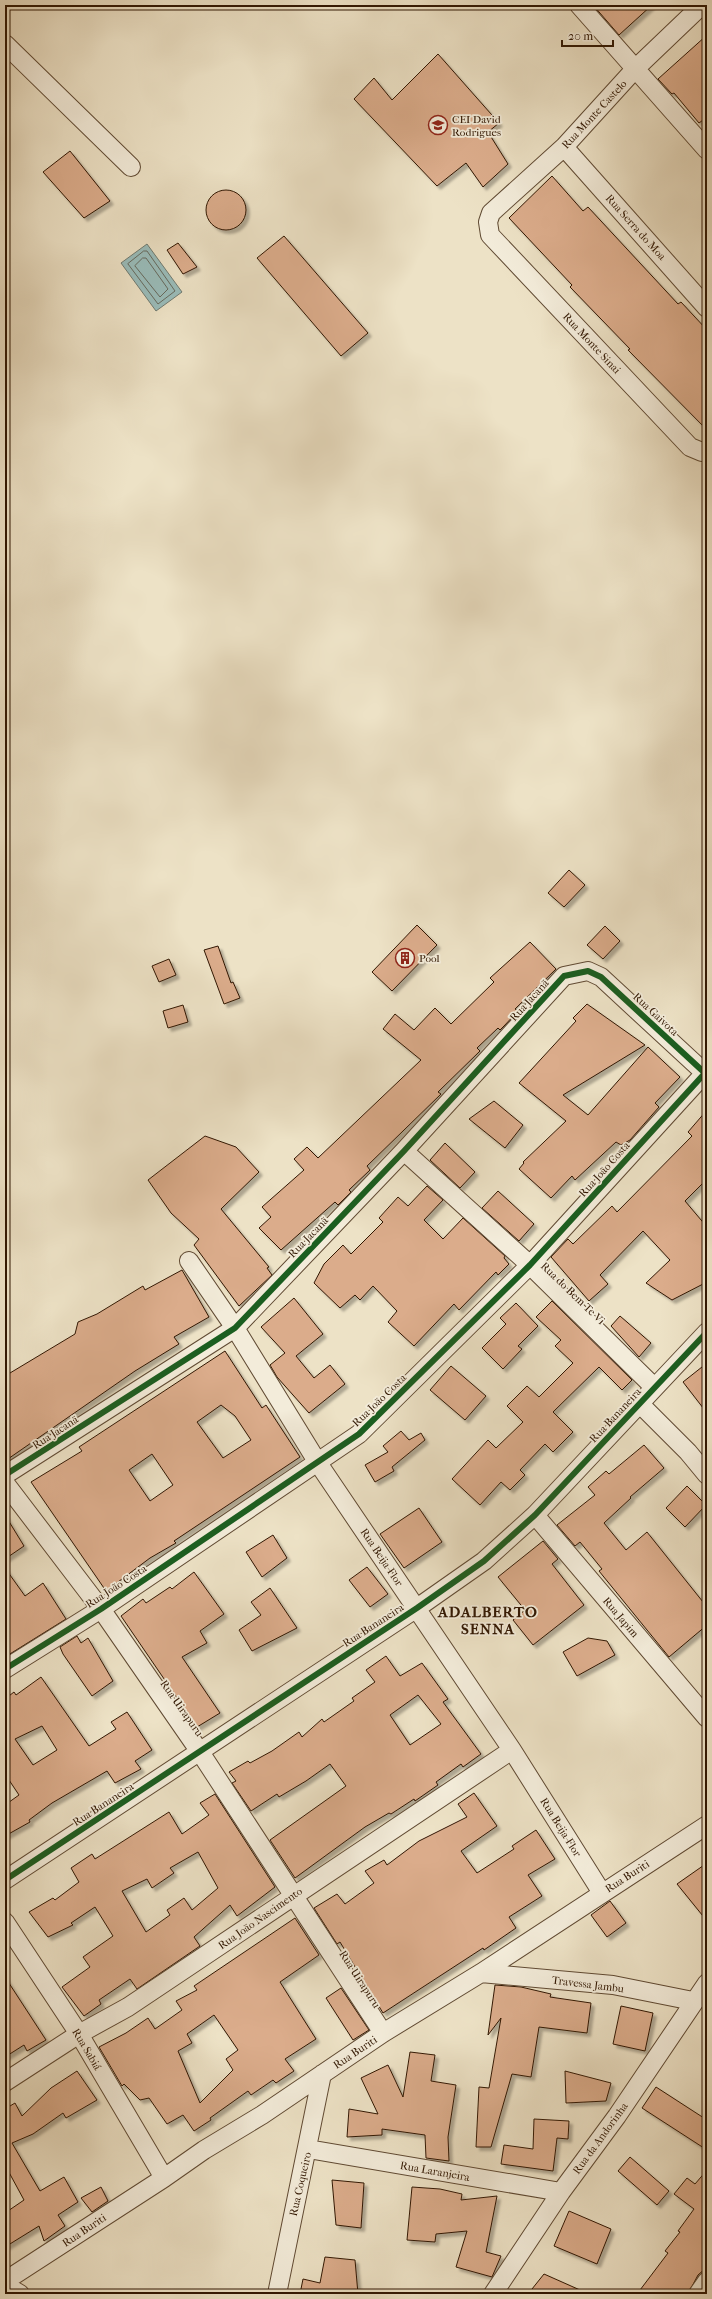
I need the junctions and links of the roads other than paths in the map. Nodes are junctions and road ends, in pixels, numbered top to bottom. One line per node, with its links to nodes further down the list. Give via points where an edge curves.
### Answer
1 (580, 5): 4 (street)
2 (702, 5): 4 (street, Rua Monte Castelo)
3 (5, 44): 7 (street)
4 (636, 69): 5 (street, Rua Monte Castelo); 6 (street)
5 (564, 146): 8 (street, Rua Monte Castelo, via 491,213); 9 (street, Rua Serra do Moa)
6 (707, 150)
7 (131, 167)
8 (488, 222): 10 (street, Rua Monte Sinai, via 490,235 690,447)
9 (707, 308)
10 (707, 452)
11 (588, 971): 12 (street, Rua Gaivota, via 601,977); 13 (street, Rua Jacanã, via 564,976)
12 (706, 1074): 15 (street, Rua João Costa)
13 (404, 1151): 15 (street, Rua do Bem Te Vi); 16 (street, Rua Jacanã)
14 (189, 1261): 16 (street, Rua Beija-Flor)
15 (530, 1265): 18 (street, Rua do Bem Te Vi); 20 (street, Rua João Costa, via 359,1434)
16 (235, 1328): 20 (street, Rua Beija-Flor); 22 (street, Rua Jacanã)
17 (707, 1332): 18 (street, Rua Bananeira)
18 (654, 1387): 19 (street, Rua Bananeira)
19 (640, 1404): 21 (street); 24 (street, Rua Bananeira)
20 (318, 1463): 25 (street, Rua Beija-Flor); 26 (street, Rua João Costa)
21 (707, 1475)
22 (5, 1476)
23 (5, 1483): 26 (street, Rua Uirapuru)
24 (535, 1515): 25 (street, Rua Bananeira, via 484,1561); 28 (street, Rua Japim)
25 (417, 1608): 29 (street, Rua Beija-Flor); 30 (street, Rua Bananeira)
26 (100, 1609): 27 (street, Rua João Costa); 30 (street, Rua Uirapuru)
27 (5, 1669)
28 (707, 1718)
29 (512, 1750): 33 (street, Rua Beija-Flor); 34 (street, Rua João Nascimento)
30 (200, 1752): 32 (street, Rua Bananeira); 34 (street, Rua Uirapuru)
31 (707, 1825): 33 (street, Rua Buriti)
32 (5, 1880)
33 (602, 1893): 36 (street, Rua Buriti)
34 (293, 1894): 39 (street, Rua Uirapuru); 40 (street, Rua João Nascimento, via 128,2007)
35 (5, 1922): 40 (street, Rua Sabiá)
36 (481, 1973): 38 (street, Travessa Jambu, via 613,1985); 39 (street, Rua Buriti)
37 (707, 1983): 38 (street, Rua da Andorinha)
38 (693, 2001): 45 (street, Rua da Andorinha, via 617,2116)
39 (383, 2033): 41 (street, Rua Buriti)
40 (78, 2034): 42 (street, Rua João Nascimento); 44 (street, Rua Sabiá)
41 (322, 2074): 43 (street, Rua Coqueiro); 44 (street, Rua Buriti)
42 (5, 2082)
43 (308, 2149): 45 (street, Rua Laranjeira); 50 (street, Rua Coqueiro)
44 (164, 2178): 46 (street, Rua Buriti)
45 (561, 2192): 51 (street, Rua da Andorinha)
46 (5, 2281)
47 (707, 2281): 52 (street)
48 (5, 2285): 49 (street)
49 (20, 2294)
50 (278, 2294)
51 (493, 2294)
52 (698, 2294)

